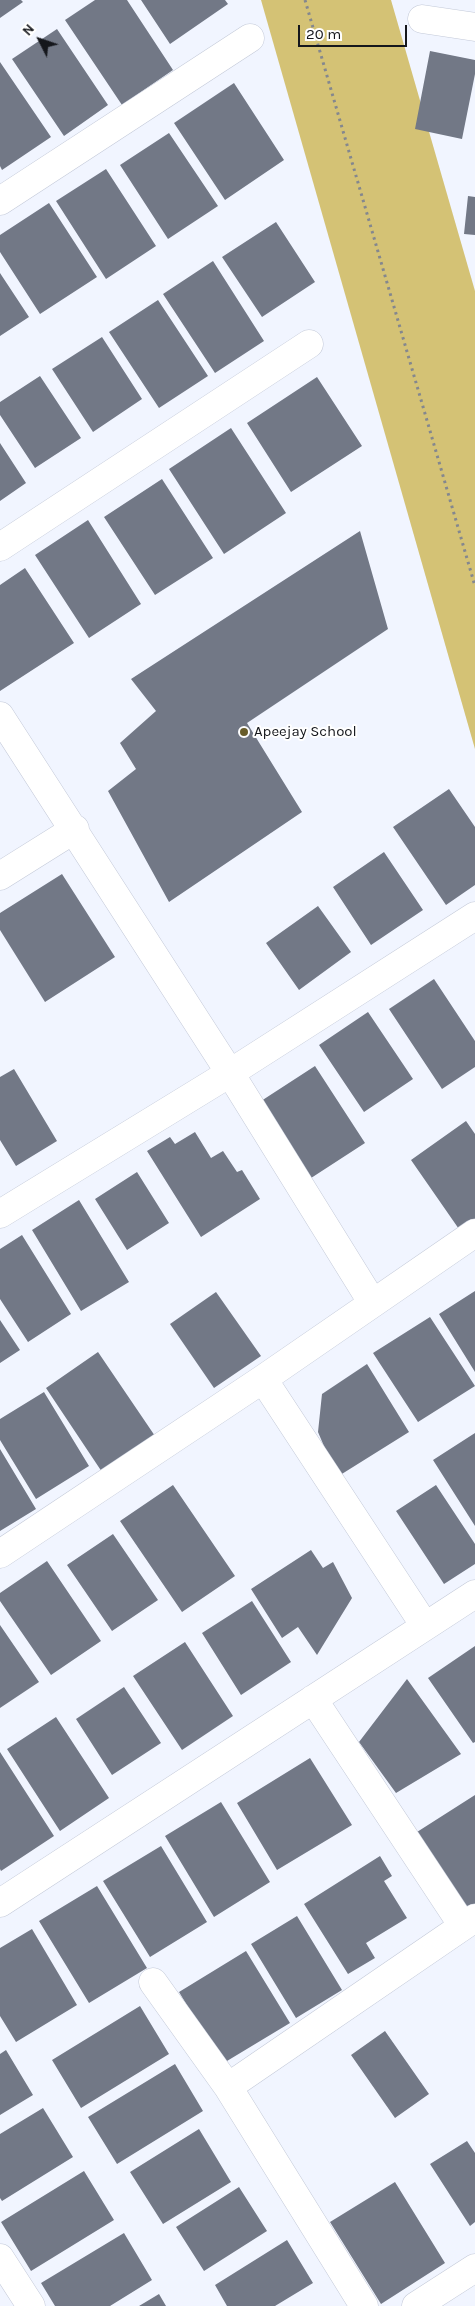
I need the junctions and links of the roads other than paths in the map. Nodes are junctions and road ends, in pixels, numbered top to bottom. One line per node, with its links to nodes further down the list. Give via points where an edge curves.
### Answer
1 (422, 19): 2 (street)
2 (475, 27)
3 (250, 38): 4 (street)
4 (0, 201)
5 (309, 344): 6 (street)
6 (0, 547)
7 (0, 716): 8 (street)
8 (75, 829): 9 (street); 11 (street)
9 (0, 876)
10 (475, 916): 11 (street)
11 (230, 1074): 12 (street); 14 (street)
12 (0, 1214)
13 (475, 1233): 14 (street)
14 (372, 1302): 15 (street)
15 (263, 1379): 16 (street); 18 (street)
16 (0, 1554)
17 (475, 1594): 18 (street)
18 (425, 1626): 19 (street)
19 (313, 1699): 20 (street); 21 (street)
20 (0, 1903)
21 (469, 1922): 23 (street)
22 (153, 1982): 23 (street)
23 (228, 2087): 27 (street)
24 (1, 2261): 26 (street)
25 (475, 2268): 28 (street)
26 (31, 2306)
27 (364, 2306)
28 (416, 2306)

